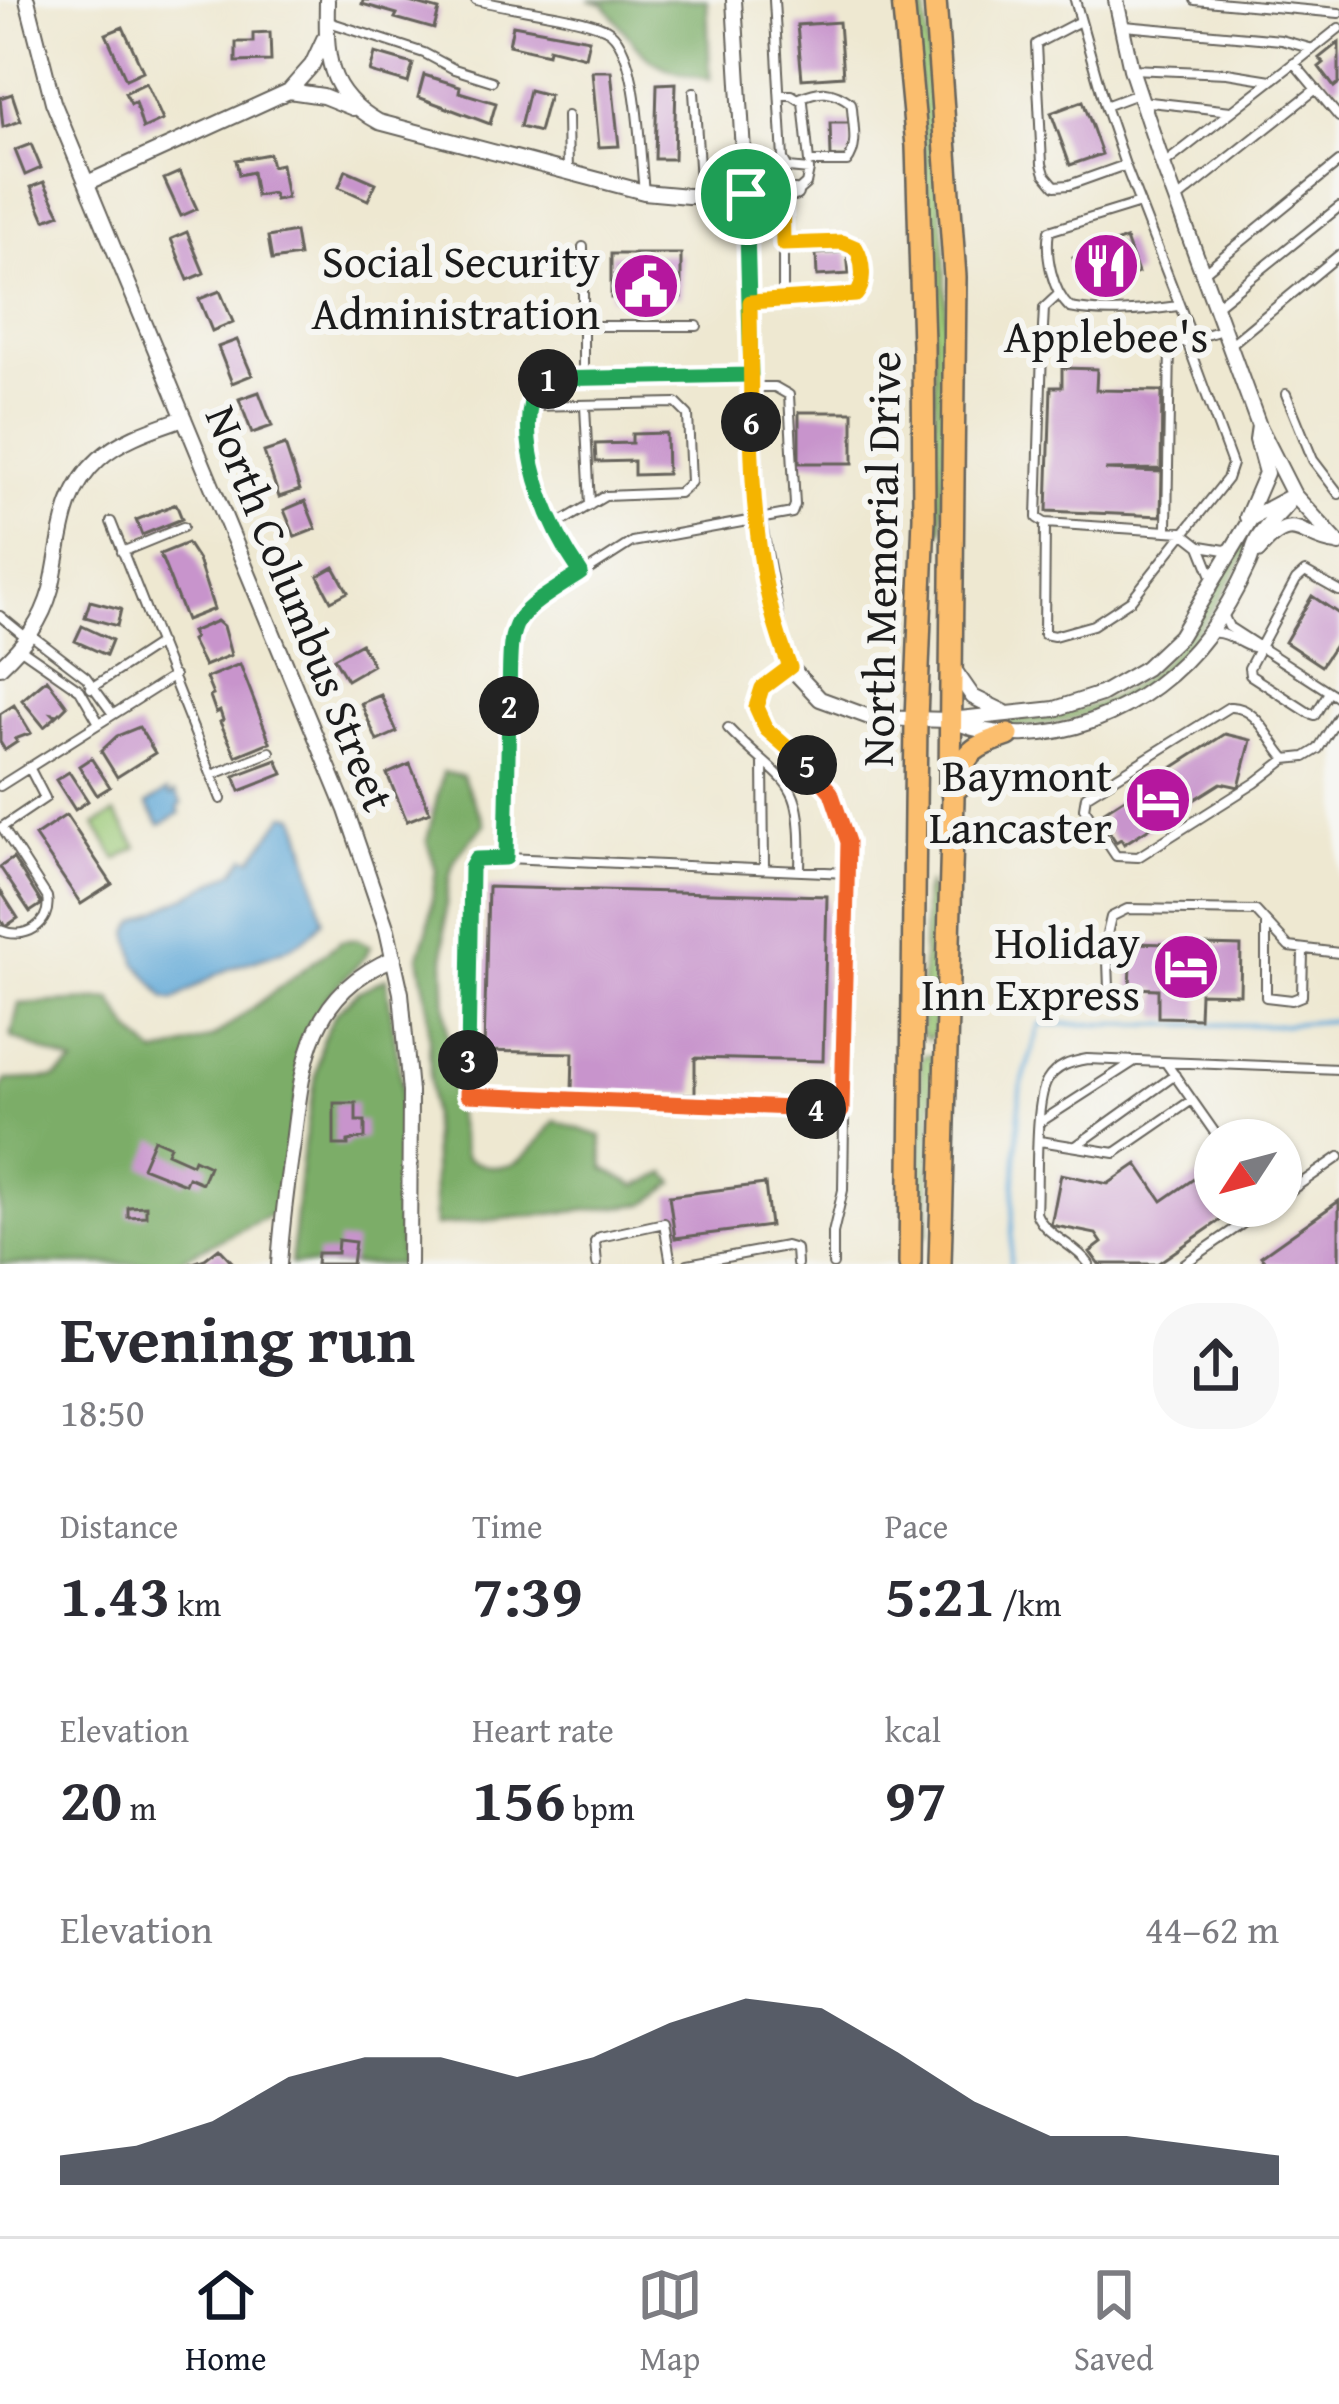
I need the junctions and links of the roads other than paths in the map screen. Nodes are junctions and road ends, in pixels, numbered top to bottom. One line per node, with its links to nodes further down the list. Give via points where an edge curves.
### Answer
1 (27, 0): 38 (street, North Columbus Street, via 50,92)
2 (327, 0): 13 (street)
3 (476, 0): 39 (lane, via 615,36 629,62)
4 (734, 0): 41 (street)
5 (774, 0): 25 (lane)
6 (903, 0): 104 (main road, North Memorial Drive, via 923,324)
7 (935, 0): 95 (main road, North Memorial Drive, via 956,277)
8 (1075, 0): 12 (lane)
9 (1116, 0): 14 (street)
10 (1195, 0): 11 (lane)
11 (1339, 14)
12 (1080, 21): 28 (lane); 34 (lane, via 1036,44 1045,174 1055,186 1069,185)
13 (326, 22): 16 (street); 21 (lane)
14 (1120, 26): 17 (lane); 19 (street)
15 (1339, 28): 17 (lane)
16 (324, 39): 22 (street); 30 (street, via 338,82)
17 (1312, 49): 18 (lane)
18 (1294, 63): 20 (lane); 23 (lane)
19 (1131, 69): 20 (lane); 26 (street)
20 (1272, 80): 29 (lane)
21 (492, 81)
22 (292, 88): 30 (street); 38 (street)
23 (1316, 89): 32 (lane); 43 (lane)
24 (694, 92): 42 (lane)
25 (780, 95): 27 (lane); 36 (lane, via 783,159 788,168)
26 (1140, 97): 28 (lane); 29 (lane); 35 (street)
27 (800, 98): 36 (lane); 36 (lane, via 833,92 852,108 851,158)
28 (1105, 106): 34 (lane)
29 (1232, 111): 35 (lane)
30 (363, 112): 37 (street, via 394,128)
31 (567, 116): 37 (lane)
32 (1339, 117)
33 (1339, 162): 49 (lane)
34 (1125, 165): 44 (lane)
35 (1163, 165): 43 (street)
36 (809, 166): 40 (lane, via 806,184)
37 (568, 173): 39 (street)
38 (87, 183): 68 (street, North Columbus Street)
39 (644, 192): 42 (street)
40 (789, 193): 41 (street); 46 (lane)
41 (746, 194): 42 (street); 52 (street)
42 (701, 196)
43 (1176, 200): 49 (street)
44 (1140, 203): 50 (lane, via 1049,232); 53 (lane)
45 (1339, 208): 54 (lane)
46 (783, 244): 51 (lane); 51 (lane, via 850,244 861,259 862,286 851,296)
47 (583, 248): 55 (lane)
48 (1339, 255): 60 (lane)
49 (1202, 272): 54 (street)
50 (1059, 294): 53 (lane, via 1070,308 1087,311); 61 (lane, via 1044,308)
51 (783, 300): 52 (lane)
52 (750, 302): 64 (street)
53 (1178, 306): 58 (lane)
54 (1216, 306): 57 (street)
55 (584, 326): 56 (lane); 62 (lane)
56 (698, 326)
57 (1223, 329): 58 (lane); 60 (street)
58 (1190, 341): 59 (lane); 80 (lane, via 1232,464)
59 (1170, 346): 61 (lane); 78 (lane)
60 (1229, 346): 69 (street)
61 (1042, 348): 75 (lane, via 1035,512)
62 (583, 377): 63 (street); 64 (street)
63 (531, 379): 66 (lane)
64 (751, 381): 73 (street); 73 (lane, via 789,395 795,505 787,516)
65 (1286, 394): 70 (lane, via 1313,460)
66 (528, 406): 67 (lane); 76 (lane, via 530,457)
67 (585, 406): 72 (lane); 72 (lane, via 676,404 689,421 688,489 612,495)
68 (184, 418): 92 (street, via 125,442 86,472 68,503 50,593); 127 (street, North Columbus Street, via 346,810)
69 (1259, 426): 71 (street); 79 (street, via 1266,472)
70 (1339, 494)
71 (1294, 495): 79 (street, via 1260,510); 81 (street); 85 (street, via 1259,535)
72 (590, 505): 76 (lane)
73 (757, 518): 86 (lane, via 632,542); 97 (street)
74 (111, 522): 84 (lane)
75 (1045, 523): 78 (lane); 80 (lane, via 1048,636 1114,613)
76 (556, 525): 86 (lane)
77 (183, 527): 84 (lane)
78 (1166, 528): 80 (lane)
79 (1243, 529): 83 (street)
80 (1182, 532): 82 (lane)
81 (1338, 544): 85 (street, via 1287,529)
82 (1200, 546): 83 (lane); 87 (lane)
83 (1233, 546): 87 (street)
84 (122, 552): 93 (lane)
85 (1250, 560): 89 (street)
86 (581, 573): 119 (lane, via 513,627)
87 (1213, 582): 108 (street, via 1180,636 1135,676)
88 (1339, 591): 94 (lane, via 1305,572)
89 (1222, 612): 91 (street); 94 (lane)
90 (0, 616): 92 (lane)
91 (1208, 634): 94 (lane); 108 (street, via 1132,704 1079,725)
92 (26, 641): 96 (street); 99 (lane); 101 (lane)
93 (160, 643): 98 (lane); 99 (lane)
94 (1260, 648): 100 (lane); 100 (lane, via 1250,675 1309,713)
95 (952, 665): 105 (main road, North Memorial Drive); 108 (street, via 973,697)
96 (0, 667)
97 (790, 667): 104 (street, via 836,708); 122 (lane, via 762,688 758,716 831,792 845,826)
98 (173, 676): 103 (lane); 114 (lane)
99 (93, 685): 101 (lane); 103 (lane)
100 (1329, 692): 102 (lane)
101 (84, 696): 107 (lane)
102 (1339, 698)
103 (113, 714): 107 (lane)
104 (916, 718): 105 (street); 129 (main road, North Memorial Drive)
105 (950, 720): 108 (street); 108 (street, via 969,728); 116 (main road, North Memorial Drive)
106 (1337, 722): 111 (lane, via 1318,748)
107 (99, 724): 113 (lane)
108 (1006, 724): 116 (main road, North Memorial Drive, via 963,761)
109 (728, 728): 112 (lane)
110 (270, 752): 114 (lane)
111 (1286, 759): 111 (lane, via 1250,711 1229,707 1086,796 1084,808 1116,856 1138,857)
112 (764, 761): 120 (lane); 121 (lane, via 797,800)
113 (29, 767): 115 (lane); 118 (lane, via 45,799)
114 (212, 775): 117 (lane)
115 (0, 785)
116 (953, 798): 130 (main road, North Memorial Drive)
117 (221, 799)
118 (1, 828): 124 (lane, via 49,908 27,933)
119 (506, 858): 120 (lane); 137 (lane, via 476,859 471,868 467,1095)
120 (764, 867): 121 (lane)
121 (800, 868): 122 (lane)
122 (848, 872): 137 (lane)
123 (1266, 920): 125 (lane); 125 (lane, via 1266,997 1302,997); 128 (lane, via 1245,909 1127,909 1111,917 1107,934)
124 (0, 930)
125 (1303, 952): 126 (lane)
126 (1339, 953)
127 (394, 958): 145 (street, via 345,988 313,1034); 146 (street, North Columbus Street, via 410,1092)
128 (1109, 988)
129 (912, 1047): 130 (lane); 135 (main road, North Memorial Drive)
130 (944, 1047): 154 (main road, North Memorial Drive)
131 (1135, 1061): 132 (lane); 139 (lane); 139 (lane, via 1087,1059 1057,1070 1044,1088)
132 (1165, 1062): 133 (lane); 134 (lane)
133 (1339, 1069)
134 (1174, 1076): 136 (lane); 141 (lane)
135 (912, 1090): 152 (main road, via 901,1145); 153 (main road, North Memorial Drive)
136 (1192, 1100): 138 (lane); 141 (lane, via 1115,1153)
137 (842, 1111): 151 (lane)
138 (1205, 1119)
139 (1040, 1122): 140 (lane)
140 (1040, 1141): 141 (lane); 155 (lane, via 1036,1214)
141 (1075, 1147)
142 (1339, 1156): 143 (lane)
143 (1302, 1182)
144 (1236, 1227): 156 (lane)
145 (279, 1264)
146 (409, 1264)
147 (597, 1264): 148 (lane, via 600,1237 664,1223)
148 (671, 1264)
149 (688, 1264): 150 (lane, via 786,1246 796,1250)
150 (797, 1264)
151 (833, 1264)
152 (897, 1264)
153 (910, 1264)
154 (940, 1264)
155 (1089, 1264)
156 (1184, 1264)

